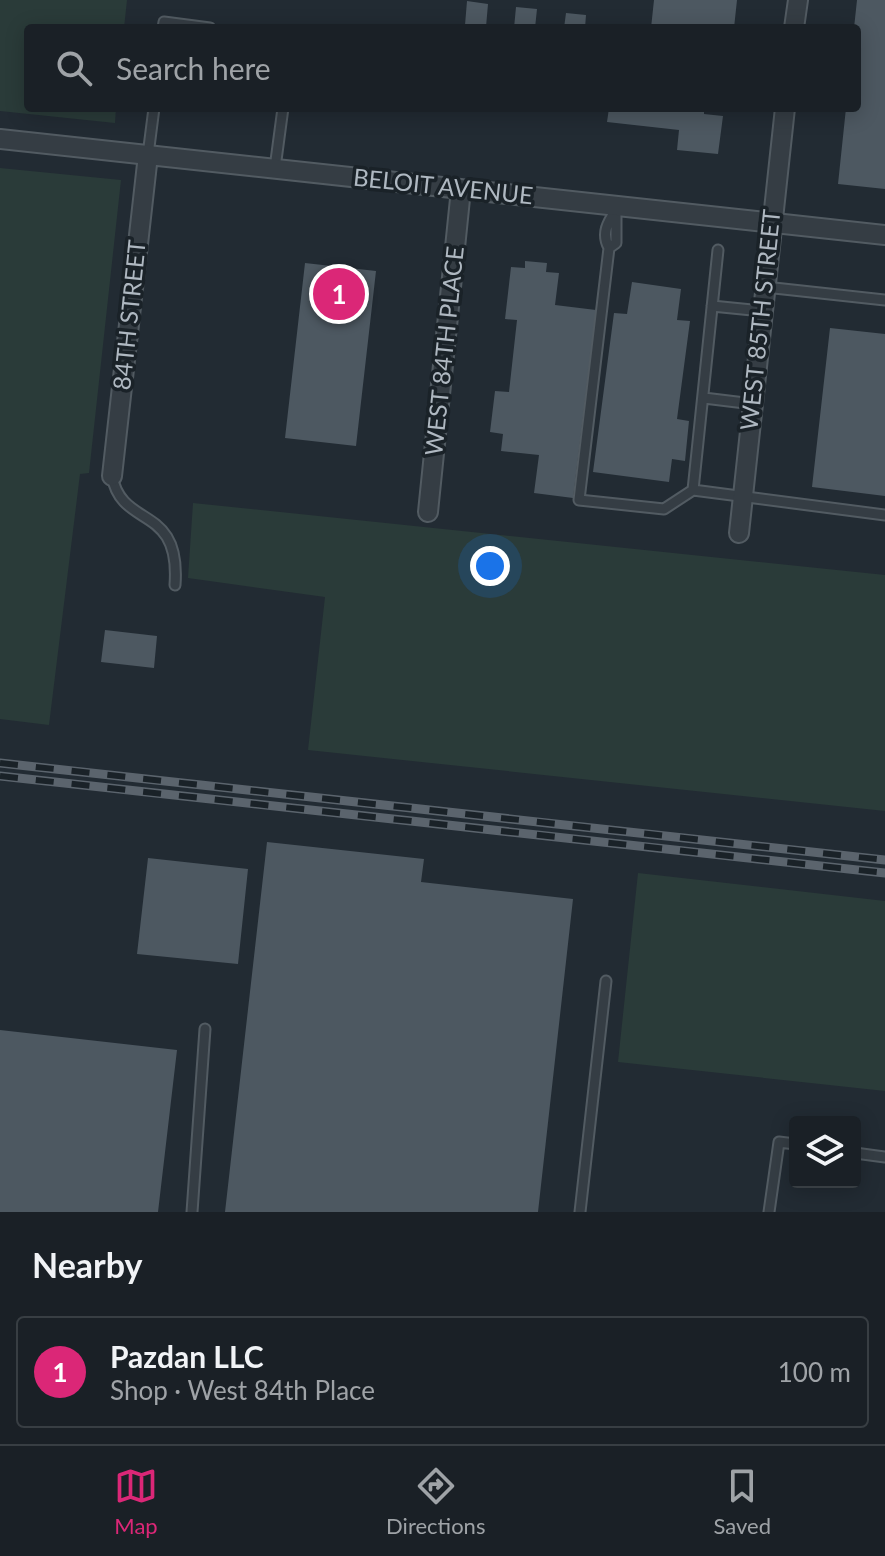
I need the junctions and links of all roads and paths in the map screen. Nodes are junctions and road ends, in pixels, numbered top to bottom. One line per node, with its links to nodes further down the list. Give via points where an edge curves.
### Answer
1 (798, 0): 2 (street)
2 (795, 24)
3 (153, 112): 7 (lane)
4 (282, 112): 8 (lane)
5 (785, 112): 11 (street, WEST 85TH STREET)
6 (0, 139): 7 (street, BELOIT AVENUE)
7 (148, 155): 8 (street, BELOIT AVENUE); 20 (street, 84TH STREET)
8 (275, 168): 9 (street, BELOIT AVENUE)
9 (461, 189): 10 (street, BELOIT AVENUE); 23 (street, WEST 84TH PLACE)
10 (616, 208): 11 (street, BELOIT AVENUE); 21 (lane, via 604,240 609,248 579,500 664,509)
11 (771, 222): 12 (street, BELOIT AVENUE); 14 (street, WEST 85TH STREET)
12 (885, 235)
13 (718, 250): 16 (lane)
14 (765, 287): 15 (lane); 17 (street, WEST 85TH STREET)
15 (885, 300)
16 (712, 306): 17 (lane); 18 (lane)
17 (762, 311): 19 (street, WEST 85TH STREET)
18 (704, 398): 19 (lane); 21 (lane)
19 (753, 404): 22 (street, WEST 85TH STREET)
20 (112, 476): 26 (lane, via 123,502 159,527 173,545)
21 (693, 490): 22 (lane)
22 (743, 496): 24 (lane); 25 (street, WEST 85TH STREET)
23 (428, 512)
24 (885, 515)
25 (739, 533)
26 (175, 585)
27 (606, 981): 33 (lane)
28 (205, 1029): 32 (lane)
29 (789, 1143): 34 (lane, via 779,1142)
30 (861, 1154): 31 (lane)
31 (885, 1157)
32 (192, 1212)
33 (580, 1212)
34 (769, 1212)

